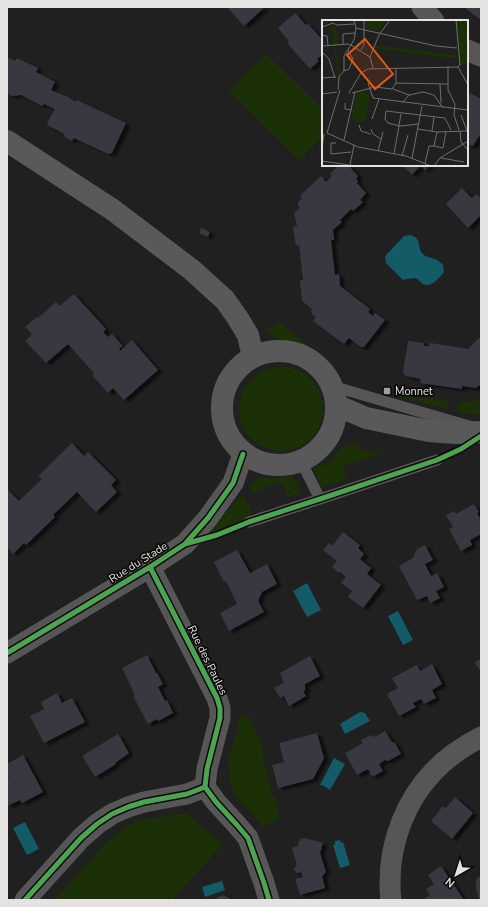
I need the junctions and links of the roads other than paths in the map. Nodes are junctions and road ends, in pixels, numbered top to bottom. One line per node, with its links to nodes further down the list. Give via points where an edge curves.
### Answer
1 (422, 7): 2 (street)
2 (433, 20)
3 (468, 50): 4 (street)
4 (481, 56)
5 (7, 141): 6 (street, via 113,210 192,270 226,300 248,335)
6 (253, 357): 7 (street, via 271,351 290,352 307,358 322,370); 9 (street, via 237,368 226,384 221,402 222,421 227,433)
7 (334, 396): 8 (street, via 366,418 455,434); 11 (street, via 334,423 327,439 316,452)
8 (481, 431)
9 (243, 454): 11 (street, via 271,465 286,466); 14 (street, Rue du Stade, via 233,483 208,518 185,544)
10 (437, 460): 12 (lane)
11 (301, 462): 12 (lane)
12 (320, 499): 13 (lane)
13 (249, 522)
14 (150, 567): 15 (street, Rue du Stade); 17 (street, Rue des Paules, via 220,708)
15 (7, 653)
16 (481, 737): 20 (street, via 462,747 434,771 404,815 392,856)
17 (205, 787): 18 (street, via 188,794 144,802 112,814 81,838); 19 (street, via 248,838)
18 (25, 900)
19 (269, 900)
20 (391, 900)

